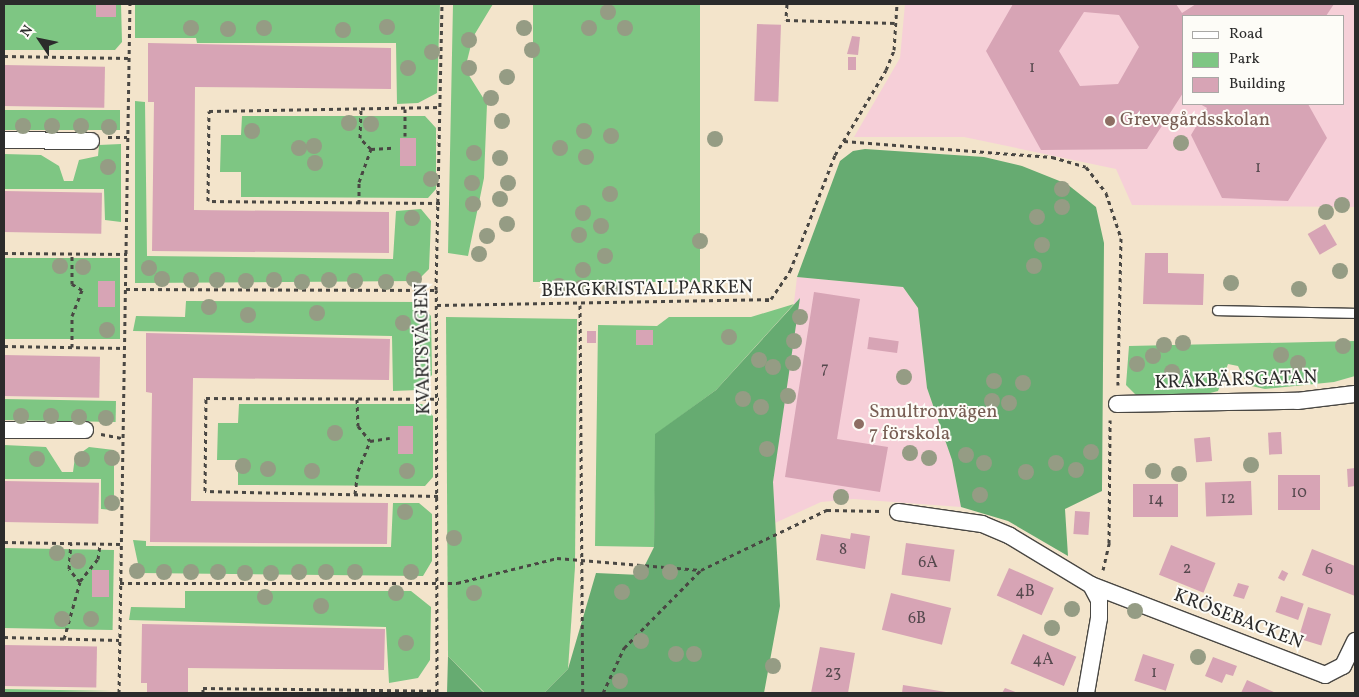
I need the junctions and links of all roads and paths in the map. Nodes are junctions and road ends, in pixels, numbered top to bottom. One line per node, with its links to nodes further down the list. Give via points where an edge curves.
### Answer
1 (130, 4): 7 (path)
2 (442, 4): 8 (path, KVARTSVÄGEN)
3 (787, 4): 5 (path, via 786,20)
4 (897, 4): 5 (path, BERGKRISTALLPARKEN)
5 (896, 23): 13 (path, BERGKRISTALLPARKEN, via 886,70)
6 (4, 56): 7 (path)
7 (129, 58): 21 (path)
8 (441, 107): 10 (path); 18 (path, KVARTSVÄGEN)
9 (361, 109): 10 (path); 16 (path, via 360,138); 17 (path, via 209,111 208,201)
10 (404, 109): 11 (path)
11 (405, 136)
12 (4, 140): 14 (street)
13 (844, 140): 25 (path, BERGKRISTALLPARKEN, via 787,278 771,300); 34 (path, via 1052,157 1086,167 1096,177 1121,238)
14 (91, 141)
15 (393, 148): 16 (path)
16 (371, 149): 17 (path, via 359,182)
17 (359, 203): 18 (path)
18 (440, 203): 23 (path, KVARTSVÄGEN)
19 (4, 253): 20 (path)
20 (72, 254): 21 (path); 29 (path, via 72,284 82,290 72,316)
21 (127, 254): 22 (path)
22 (126, 289): 23 (path); 30 (path)
23 (436, 290): 24 (path, KVARTSVÄGEN)
24 (437, 305): 25 (path, BERGKRISTALLPARKEN); 33 (path, KVARTSVÄGEN)
25 (580, 305): 46 (path)
26 (1217, 310): 27 (lane)
27 (1355, 314)
28 (4, 346): 29 (path)
29 (72, 347): 30 (path)
30 (125, 348): 45 (path)
31 (1355, 394): 34 (street, KRÅKBÄRSGATAN, via 1297,401)
32 (358, 399): 33 (path); 38 (path, via 358,426); 39 (path, via 206,398 205,491)
33 (439, 399): 40 (path, KVARTSVÄGEN)
34 (1117, 404): 51 (path, via 1108,424 1109,543 1101,576)
35 (4, 430): 36 (street)
36 (85, 430)
37 (390, 438): 38 (path)
38 (370, 441): 39 (path, via 358,471)
39 (355, 494): 40 (path)
40 (438, 496): 50 (path, KVARTSVÄGEN)
41 (898, 512): 47 (path, via 827,510); 51 (street, KRÖSEBACKEN, via 982,524 1010,536)
42 (4, 542): 43 (path)
43 (71, 543): 44 (path); 48 (path, via 69,569)
44 (100, 544): 45 (path); 48 (path, via 98,559)
45 (120, 544): 49 (path)
46 (583, 558): 47 (path); 50 (path, via 557,558 457,583); 60 (path)
47 (701, 570): 61 (path, via 624,648)
48 (80, 582): 53 (path)
49 (120, 583): 50 (path); 54 (path)
50 (438, 583): 57 (path, KVARTSVÄGEN)
51 (1091, 585): 55 (street, KRÖSEBACKEN, via 1325,675 1343,666); 62 (street, via 1099,600 1099,618)
52 (4, 637): 53 (path)
53 (64, 638): 54 (path)
54 (119, 640): 58 (path)
55 (1355, 641)
56 (355, 691): 57 (path); 59 (path, via 203,688)
57 (437, 692)
58 (119, 693)
59 (203, 693)
60 (583, 693)
61 (604, 693)
62 (1086, 693)

